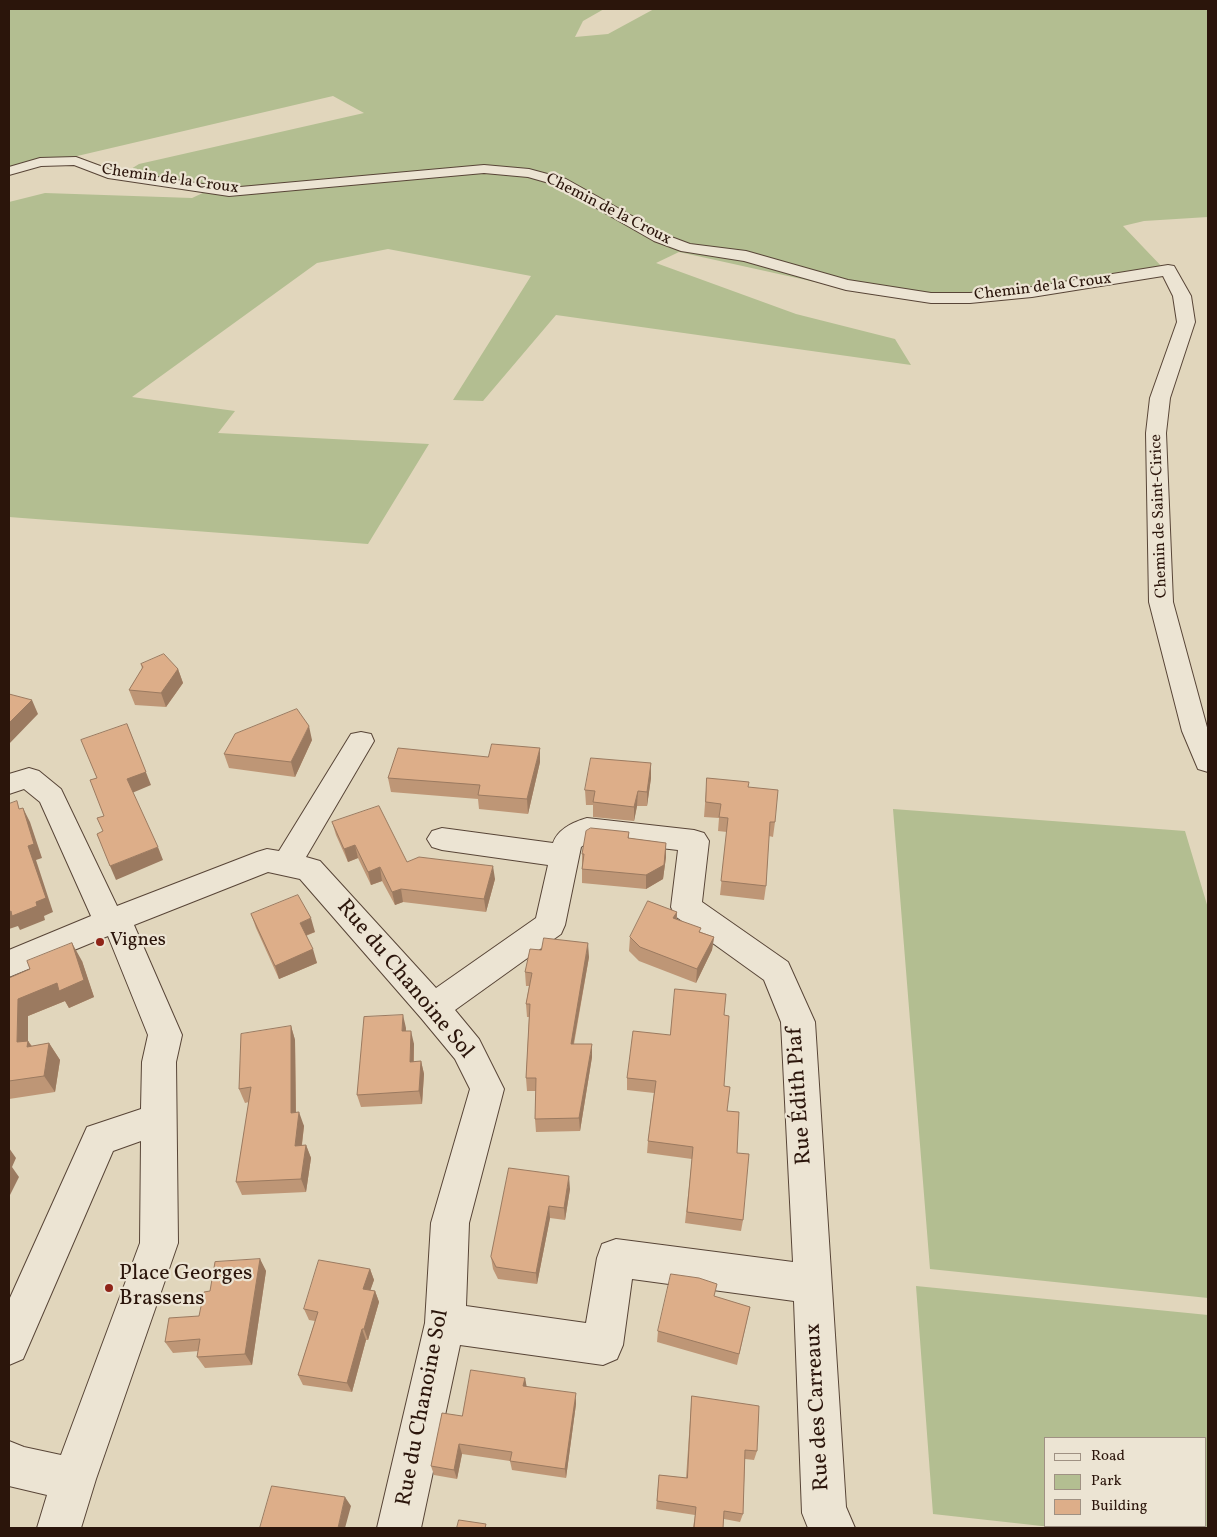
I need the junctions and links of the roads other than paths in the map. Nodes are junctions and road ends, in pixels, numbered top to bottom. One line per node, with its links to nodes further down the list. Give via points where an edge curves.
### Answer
1 (9, 172): 2 (street, Chemin de la Croux, via 40,162 76,161 108,174 228,192 484,169 529,173 561,182 660,238 687,248 746,256 846,285 931,298 1032,292)
2 (1168, 270): 4 (street, Chemin de Saint-Cirice, via 1182,296 1186,322 1160,398 1156,433 1161,602 1195,731)
3 (361, 741): 8 (street)
4 (1208, 762)
5 (9, 784): 9 (street, via 28,778 51,796)
6 (442, 839): 7 (street)
7 (565, 856): 11 (street, Rue Édith Piaf, via 550,926); 13 (street, Rue Édith Piaf, via 568,841 588,829 694,841 686,907 778,971 798,1022)
8 (286, 864): 9 (street, Rue du Chanoine Sol, via 267,860); 11 (street, Rue du Chanoine Sol, via 309,869)
9 (112, 921): 10 (street, Rue du Chanoine Sol); 12 (street, via 165,1036 159,1062)
10 (9, 964)
11 (433, 1008): 14 (street, Rue du Chanoine Sol, via 467,1049 487,1089 450,1223)
12 (159, 1119): 15 (street, via 100,1139); 17 (street, via 159,1243)
13 (813, 1284): 14 (street, via 616,1258 603,1346); 20 (street, Rue des Carreaux, via 824,1513)
14 (445, 1322): 19 (street, Rue du Chanoine Sol)
15 (9, 1345)
16 (9, 1462): 17 (street, via 12,1466)
17 (74, 1479): 18 (street)
18 (59, 1528)
19 (399, 1528)
20 (834, 1528)

